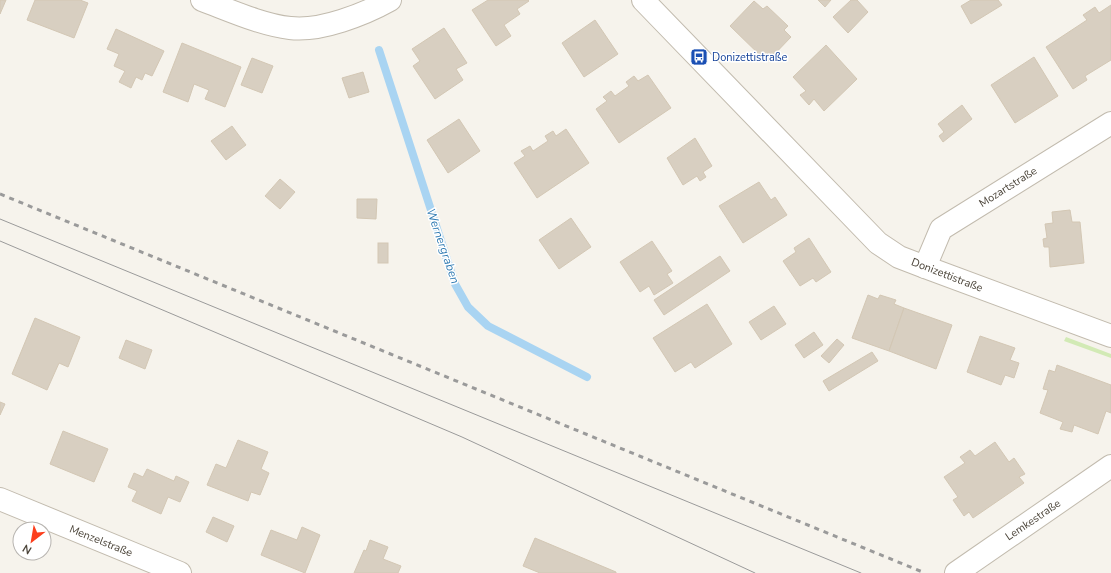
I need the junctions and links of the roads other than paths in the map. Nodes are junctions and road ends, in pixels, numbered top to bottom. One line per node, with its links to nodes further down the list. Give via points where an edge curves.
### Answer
1 (202, 0): 2 (street, via 253,19 291,28 318,27)
2 (390, 0)
3 (643, 0): 5 (street, Donizettistraße, via 878,243 899,257)
4 (1111, 123): 5 (street, Mozartstraße, via 941,229)
5 (925, 267): 6 (street, Donizettistraße)
6 (1111, 336)
7 (1111, 466): 10 (street, Lemkestraße)
8 (0, 499): 9 (street, Menzelstraße)
9 (180, 573)
10 (956, 573)

